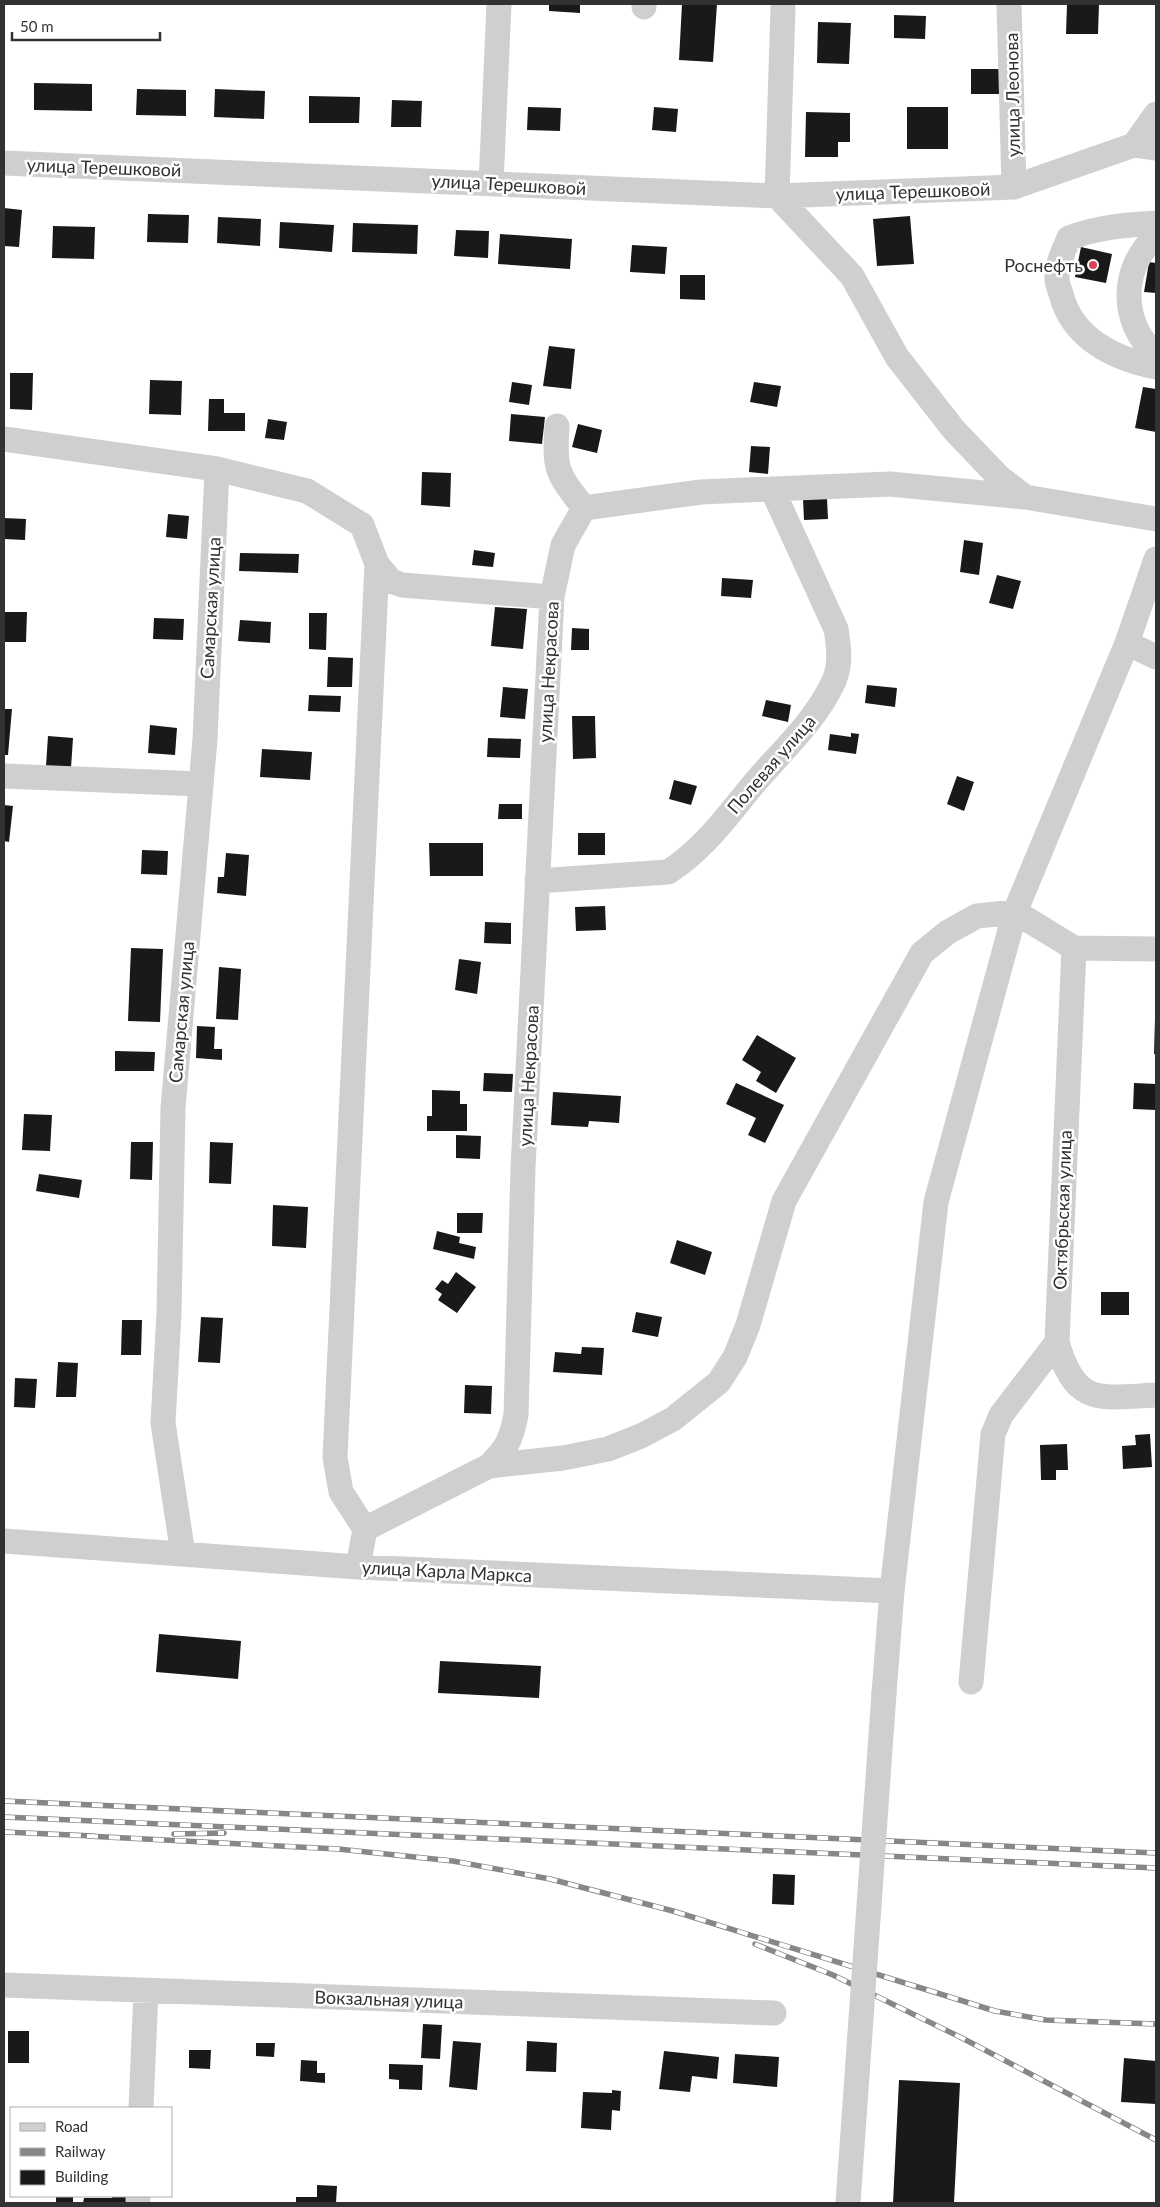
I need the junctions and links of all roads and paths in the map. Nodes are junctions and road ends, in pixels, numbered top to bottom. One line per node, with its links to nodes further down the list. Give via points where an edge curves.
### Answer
1 (499, 4): 7 (street)
2 (1009, 4): 8 (street, улица Леонова)
3 (783, 8): 9 (street)
4 (1156, 114): 5 (street)
5 (1145, 146): 8 (street, улица Терешковой)
6 (4, 163): 7 (street, улица Терешковой)
7 (490, 184): 9 (street, улица Терешковой)
8 (1014, 187): 9 (street, улица Терешковой)
9 (777, 196): 18 (street, via 852,276 897,357 954,430 999,477)
10 (1156, 223): 13 (street, via 1119,225 1069,238 1056,276 1064,306 1075,326 1093,343 1133,362)
11 (1156, 236): 12 (street, via 1144,247 1128,281 1132,319 1144,343)
12 (1156, 355)
13 (1156, 367)
14 (557, 426): 19 (street, via 555,458 561,478)
15 (4, 439): 16 (street)
16 (217, 469): 22 (street, via 307,491 362,525); 27 (street, Самарская улица)
17 (772, 489): 18 (street, via 890,484); 19 (street, via 701,492); 28 (street, Полевая улица, via 836,629 840,654 834,680 811,720 707,839 685,861 668,872)
18 (1025, 496): 20 (street)
19 (584, 508): 23 (street, улица Некрасова, via 563,545)
20 (1156, 519)
21 (1156, 559): 24 (street)
22 (378, 564): 23 (street, via 391,581 402,585); 35 (street, via 335,1457 341,1492)
23 (552, 597): 28 (street, улица Некрасова)
24 (1127, 643): 25 (street); 29 (street)
25 (1156, 657)
26 (4, 776): 27 (street)
27 (201, 784): 37 (street, Самарская улица, via 173,1108 169,1313 163,1423)
28 (537, 881): 34 (street, улица Некрасова, via 523,1168 516,1415 505,1450)
29 (1015, 912): 30 (street); 34 (street, via 977,916 948,932 922,954 784,1201 748,1325 720,1382 673,1419 608,1449 564,1458); 39 (street, via 936,1202)
30 (1074, 948): 31 (street); 32 (street, Октябрьская улица)
31 (1156, 949)
32 (1057, 1342): 33 (street, Октябрьская улица, via 1064,1368 1079,1388 1102,1397); 40 (street, via 1001,1415 994,1434)
33 (1156, 1395)
34 (489, 1466): 35 (street, улица Некрасова)
35 (365, 1529): 38 (street)
36 (4, 1541): 37 (street, улица Карла Маркса)
37 (183, 1554): 38 (street, улица Карла Маркса)
38 (358, 1567): 39 (street, улица Карла Маркса)
39 (892, 1592): 45 (street, bridge)
40 (971, 1682)
41 (4, 1985): 42 (street, Вокзальная улица)
42 (146, 1991): 43 (street, Вокзальная улица); 44 (street)
43 (774, 2013)
44 (141, 2107)
45 (848, 2203)

